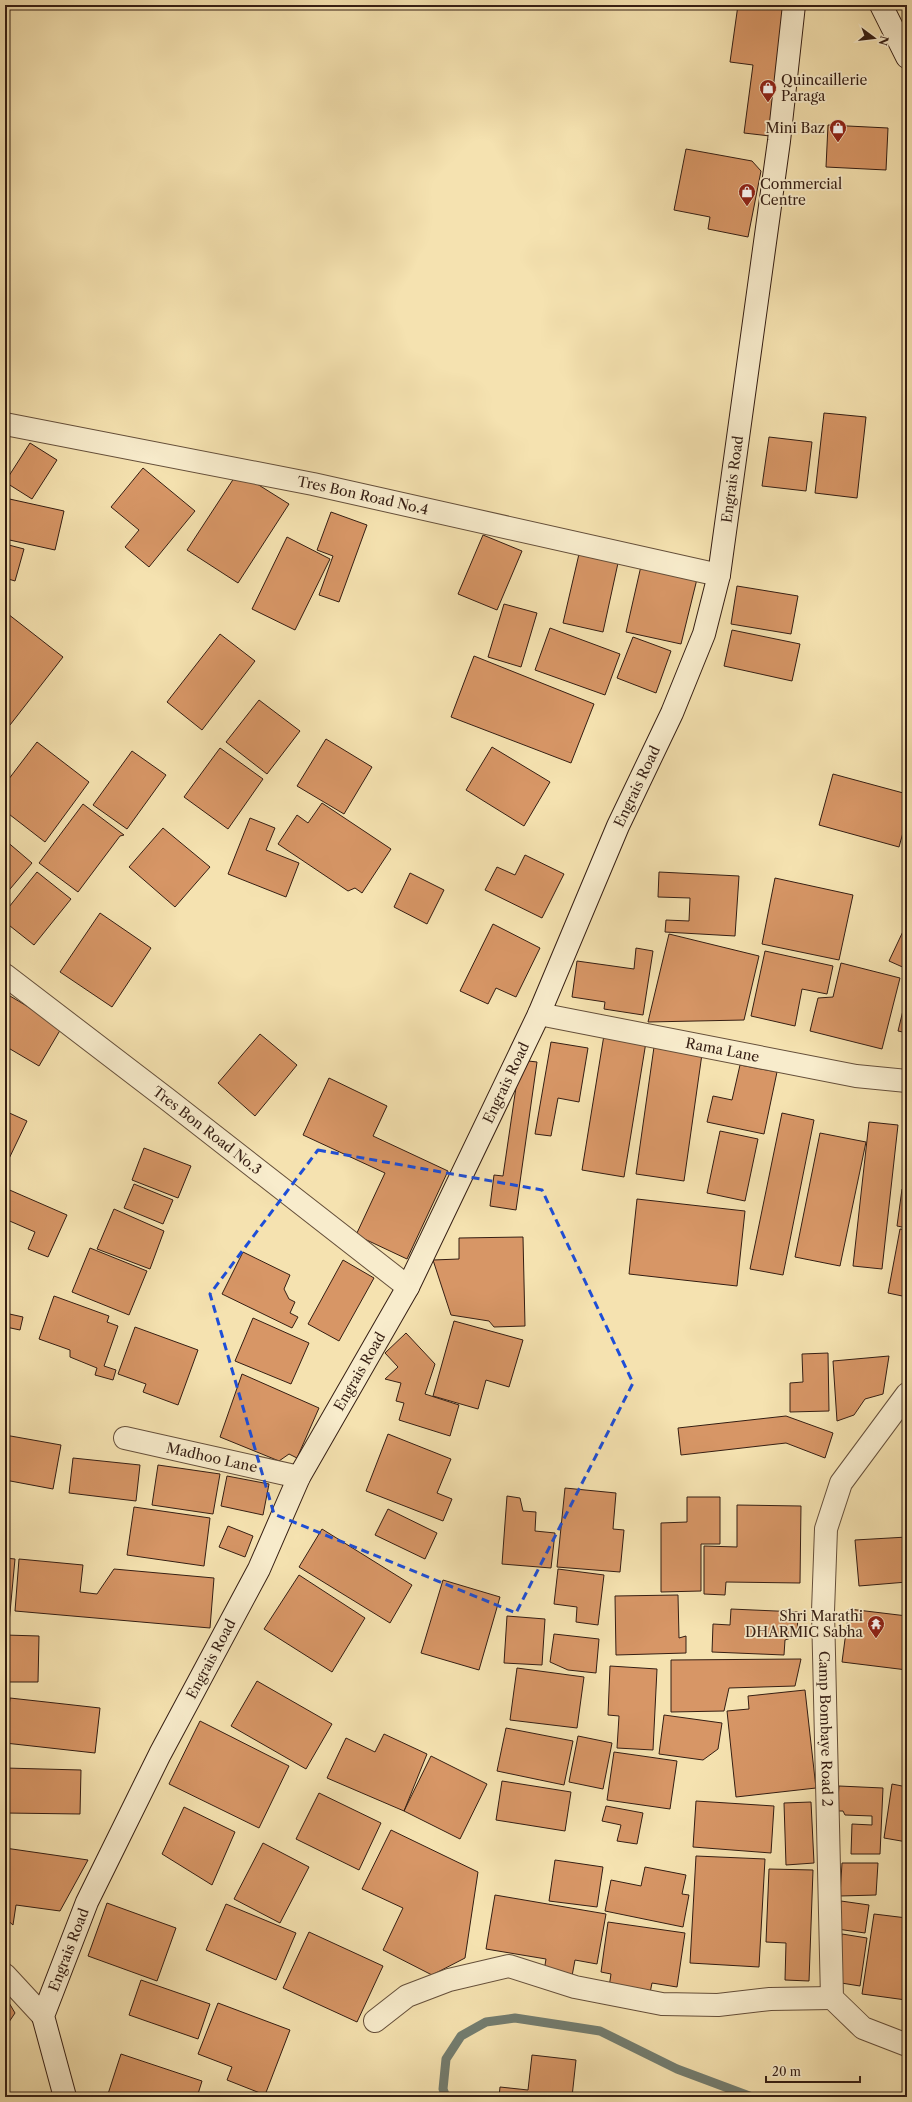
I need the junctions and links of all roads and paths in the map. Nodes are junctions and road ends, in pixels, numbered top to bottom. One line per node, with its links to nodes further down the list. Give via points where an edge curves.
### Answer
1 (794, 5): 5 (street, Engrais Road, via 779,141)
2 (880, 5): 3 (street)
3 (907, 57)
4 (5, 424): 5 (street, Tres Bon Road No.4, via 313,484)
5 (719, 575): 7 (street, Engrais Road, via 704,634 672,713 618,826)
6 (5, 975): 9 (street, Tres Bon Road No.3)
7 (539, 1014): 8 (street, Rama Lane, via 856,1076); 9 (street, Engrais Road)
8 (907, 1081)
9 (408, 1287): 12 (street, Engrais Road)
10 (907, 1394): 14 (street, Camp Bombaye Road 2, via 840,1483 826,1529 823,1611)
11 (125, 1438): 12 (street, Madhoo Lane)
12 (299, 1477): 15 (street, Engrais Road, via 259,1569 160,1754 87,1902)
13 (5, 1975): 15 (street)
14 (832, 1998): 16 (street, via 770,1999 718,2005 662,2004 575,1987 509,1966 449,1980 407,1996); 17 (street, via 863,2028)
15 (43, 2016): 18 (street)
16 (375, 2021)
17 (907, 2046)
18 (65, 2097)

